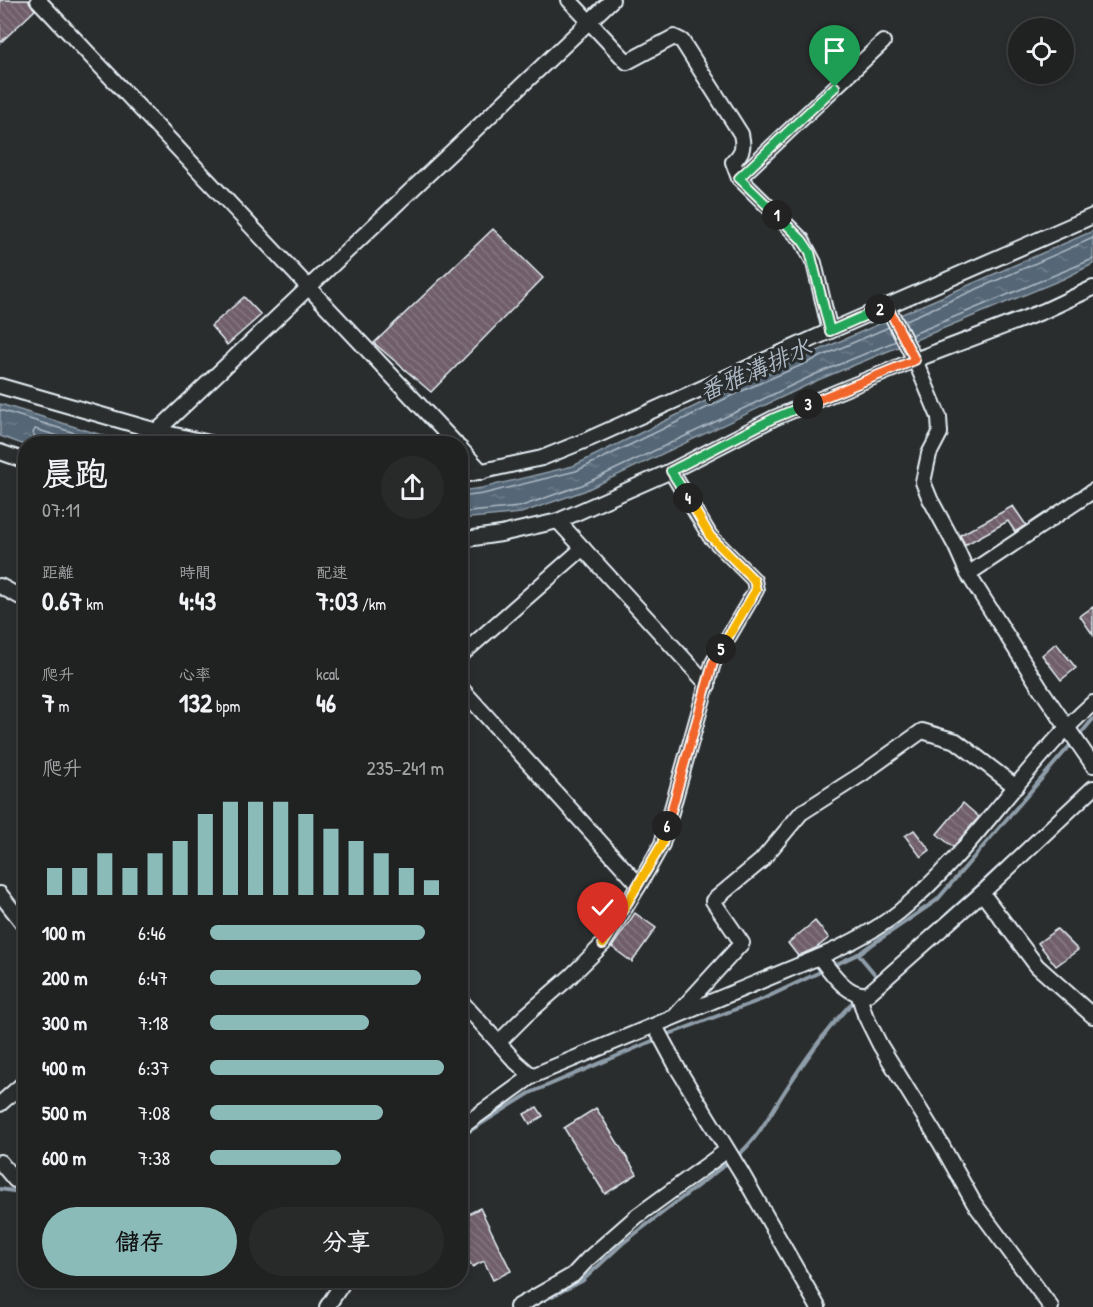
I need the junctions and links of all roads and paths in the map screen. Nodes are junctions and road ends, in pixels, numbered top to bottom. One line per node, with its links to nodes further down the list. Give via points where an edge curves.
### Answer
1 (38, 0): 8 (street)
2 (569, 0): 4 (street)
3 (612, 0): 4 (street)
4 (589, 21): 6 (street, via 627,62 674,37 682,41 741,134 744,147 733,162); 8 (street)
5 (883, 42): 6 (street)
6 (739, 178): 11 (street, via 810,252)
7 (1093, 216): 10 (street)
8 (310, 288): 14 (street); 16 (street)
9 (1093, 288): 12 (street)
10 (887, 306): 11 (street); 12 (street)
11 (830, 331): 21 (street, via 589,439 542,458)
12 (915, 360): 20 (street, via 774,418); 27 (street, via 939,417 940,433 929,454 923,482)
13 (0, 386): 14 (street)
14 (157, 431): 15 (street)
15 (179, 436)
16 (449, 436)
17 (0, 452): 19 (street)
18 (468, 457): 21 (street)
19 (18, 458)
20 (671, 471): 24 (street); 31 (street, via 710,536 754,580 756,590 713,663)
21 (482, 472): 22 (street)
22 (468, 475)
23 (1093, 491): 27 (street)
24 (558, 521): 25 (street); 26 (street)
25 (468, 539)
26 (583, 548): 30 (street); 31 (street)
27 (968, 574): 34 (street)
28 (0, 586): 29 (street)
29 (18, 596)
30 (468, 649)
31 (708, 685): 38 (street, via 662,844)
32 (468, 696): 38 (street)
33 (1093, 703): 34 (street)
34 (1066, 726): 35 (street); 36 (street)
35 (1093, 765)
36 (1016, 787): 42 (street, via 934,881 898,913 853,942); 46 (street, via 956,741 922,730 801,813 761,861 713,901 742,943)
37 (1093, 788): 39 (street)
38 (639, 885): 48 (street, via 603,944)
39 (982, 893): 43 (street, via 876,989); 45 (street, via 1037,966)
40 (0, 894): 41 (street)
41 (18, 917)
42 (819, 957): 43 (street, via 846,989); 46 (street)
43 (859, 996): 60 (street, via 880,1045 974,1203)
44 (468, 1009): 48 (street)
45 (1093, 1016)
46 (673, 1018): 47 (street)
47 (660, 1033): 49 (street); 53 (street)
48 (499, 1042): 49 (street)
49 (532, 1076): 52 (street)
50 (18, 1087): 51 (street)
51 (2, 1100)
52 (468, 1122)
53 (726, 1150): 58 (street, via 637,1216 573,1275); 59 (street)
54 (0, 1162): 55 (street)
55 (18, 1178)
56 (339, 1288): 57 (street)
57 (327, 1307)
58 (516, 1307)
59 (818, 1307)
60 (1051, 1307)

